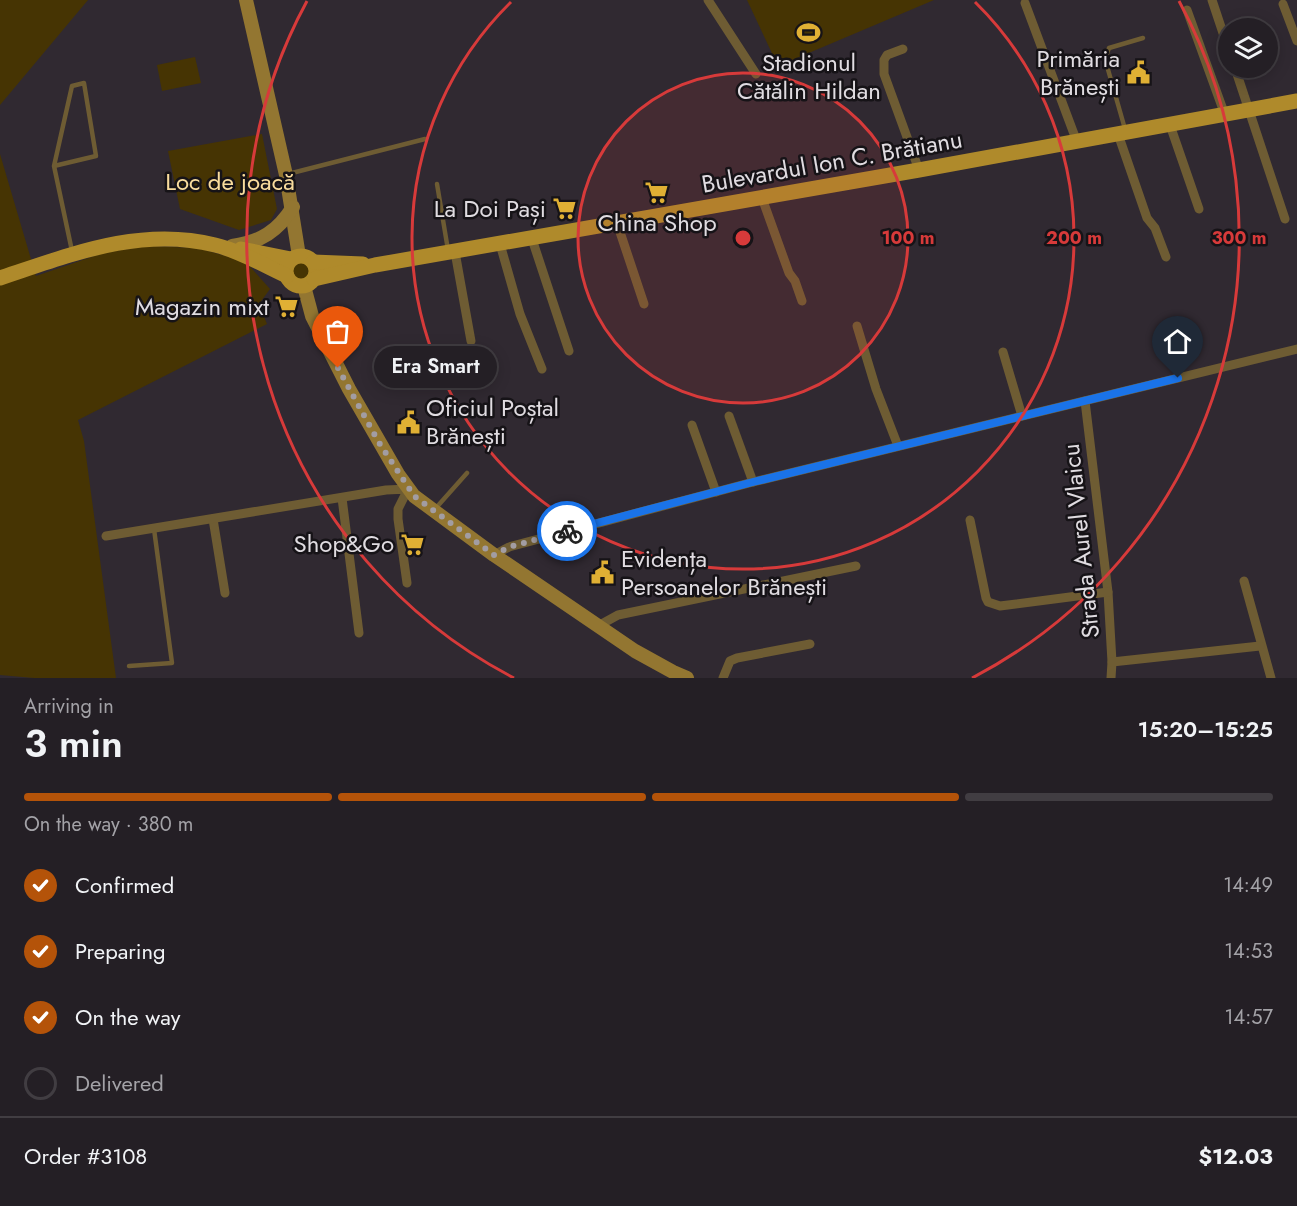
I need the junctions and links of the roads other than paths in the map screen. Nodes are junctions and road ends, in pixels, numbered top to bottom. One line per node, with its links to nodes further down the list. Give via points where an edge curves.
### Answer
1 (246, 0): 22 (main road)
2 (708, 0): 11 (street)
3 (1212, 0): 7 (street)
4 (1025, 3): 19 (street)
5 (1283, 4): 9 (street)
6 (1187, 10): 15 (street)
7 (1218, 18)
8 (1143, 38): 17 (lane, via 1109,48 1105,59)
9 (1297, 42)
10 (903, 50): 21 (street, via 887,55 885,74)
11 (756, 74)
12 (1239, 78): 14 (street)
13 (1297, 101): 14 (main road, Bulevardul Ion C. Brătianu)
14 (1250, 110): 15 (main road, Bulevardul Ion C. Brătianu); 27 (street)
15 (1225, 115): 16 (main road, Bulevardul Ion C. Brătianu)
16 (1170, 125): 17 (main road, Bulevardul Ion C. Brătianu); 26 (street)
17 (1122, 133): 19 (main road, Bulevardul Ion C. Brătianu); 34 (street, via 1147,218)
18 (425, 139): 22 (lane)
19 (1077, 142): 21 (main road, Bulevardul Ion C. Brătianu)
20 (54, 166): 20 (lane, via 96,156 84,83 72,86); 33 (lane)
21 (920, 170): 24 (main road, Bulevardul Ion C. Brătianu)
22 (286, 175): 25 (main road)
23 (437, 184): 32 (lane)
24 (762, 198): 28 (main road, Bulevardul Ion C. Brătianu); 40 (street)
25 (293, 207): 31 (main road, via 268,235 245,244); 35 (main road)
26 (1198, 209)
27 (1285, 219)
28 (617, 224): 29 (main road, Bulevardul Ion C. Brătianu); 41 (street)
29 (532, 239): 30 (main road, Bulevardul Ion C. Brătianu); 45 (street)
30 (500, 244): 32 (main road, Bulevardul Ion C. Brătianu); 47 (street, via 520,314)
31 (220, 246): 33 (main road, Bulevardul Ion C. Brătianu, via 155,238); 35 (main road, Bulevardul Ion C. Brătianu); 37 (main road, Bulevardul Ion C. Brătianu)
32 (452, 253): 36 (main road, Bulevardul Ion C. Brătianu); 43 (street)
33 (72, 254): 38 (main road, Bulevardul Ion C. Brătianu)
34 (1166, 257)
35 (301, 259): 36 (main road, Bulevardul Ion C. Brătianu); 37 (main road, via 286,267); 39 (main road, via 316,270)
36 (375, 265): 39 (main road, Bulevardul Ion C. Brătianu)
37 (287, 276): 39 (main road, via 291,283)
38 (0, 278)
39 (309, 282): 55 (main road, via 312,316 366,420)
40 (802, 301)
41 (644, 304)
42 (857, 326): 52 (street)
43 (471, 341)
44 (1297, 349): 48 (street)
45 (569, 351)
46 (1003, 352): 50 (street)
47 (542, 369)
48 (1085, 400): 50 (street); 67 (street, Strada Aurel Vlaicu)
49 (729, 416): 54 (street)
50 (1022, 416): 52 (street)
51 (692, 425): 56 (street)
52 (898, 446): 54 (street)
53 (467, 473): 58 (lane)
54 (753, 482): 56 (street)
55 (408, 489): 57 (street); 58 (main road); 66 (street, via 398,509)
56 (716, 492): 63 (street, via 509,547)
57 (342, 498): 59 (street); 70 (street)
58 (433, 512): 63 (main road)
59 (213, 519): 61 (street); 68 (street)
60 (970, 520): 67 (street, via 988,602 1000,606)
61 (154, 529): 62 (street); 74 (lane, via 172,663)
62 (106, 536)
63 (494, 555): 69 (main road)
64 (856, 566): 69 (street, via 618,615)
65 (1244, 581): 72 (street)
66 (407, 583)
67 (1108, 592): 73 (street, Strada Aurel Vlaicu)
68 (225, 593)
69 (598, 626): 75 (main road, via 652,662)
70 (359, 633)
71 (810, 644): 76 (street, via 737,658 730,661)
72 (1260, 646): 73 (street); 78 (street)
73 (1112, 662): 77 (street, Strada Aurel Vlaicu)
74 (129, 666)
75 (687, 678)
76 (723, 678)
77 (1111, 678)
78 (1271, 678)

